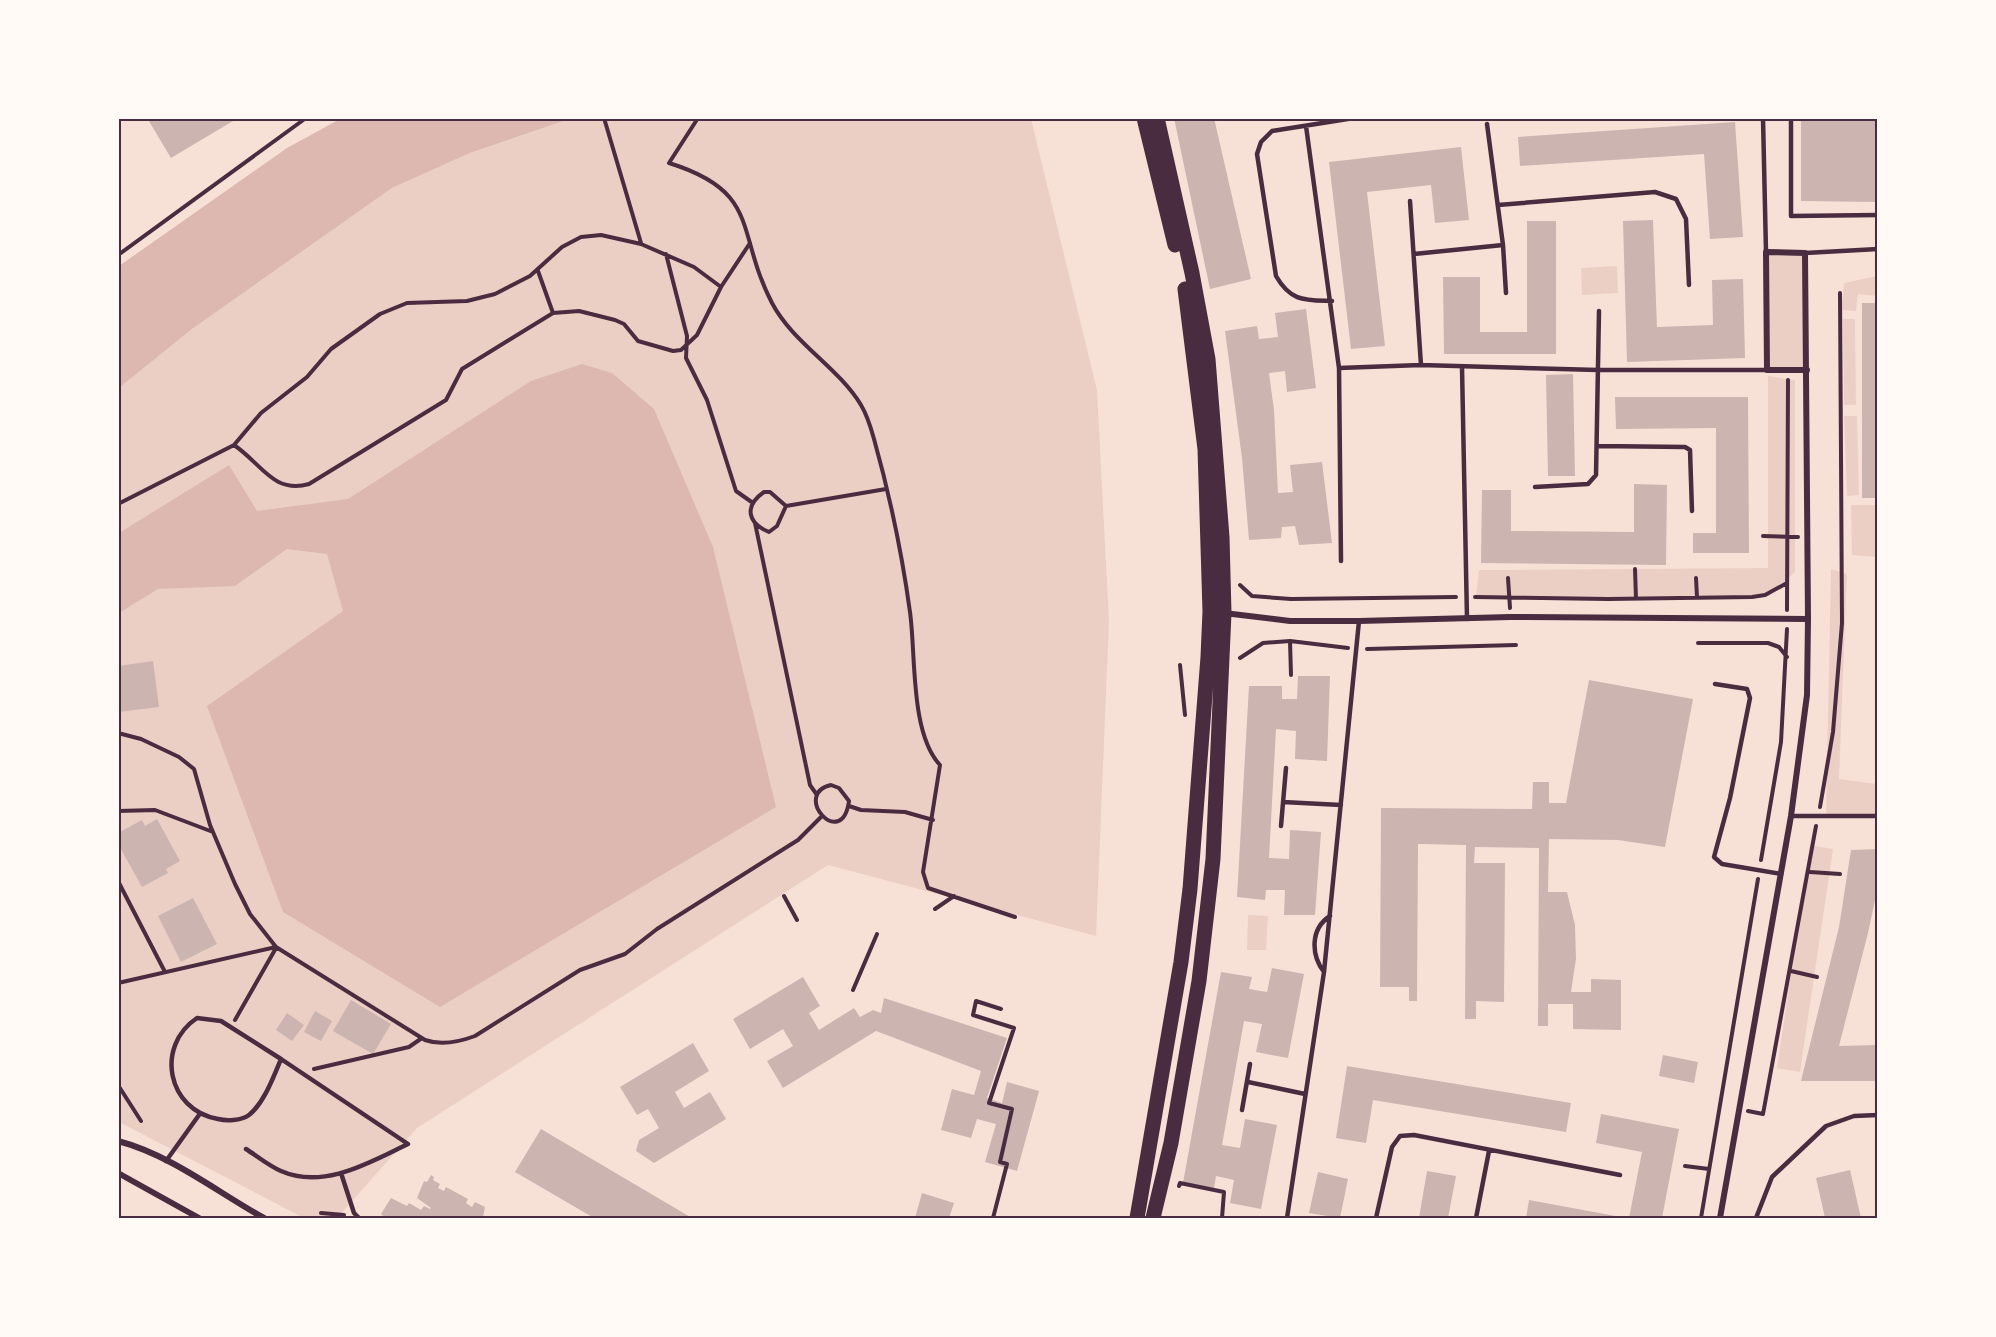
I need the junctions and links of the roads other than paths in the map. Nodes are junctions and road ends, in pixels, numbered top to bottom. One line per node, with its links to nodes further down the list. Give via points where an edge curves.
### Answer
1 (1144, 118): 30 (main road, via 1184,280 1205,449)
2 (1156, 118): 30 (main road, via 1208,359 1222,537)
3 (1354, 118): 7 (lane)
4 (1763, 118): 13 (lane)
5 (1791, 118): 10 (lane, via 1791,216)
6 (1487, 124): 9 (lane)
7 (1306, 126): 18 (lane); 18 (lane, via 1272,132 1257,154 1276,276 1284,290 1300,299)
8 (1410, 201): 15 (lane)
9 (1498, 205): 11 (lane); 16 (lane, via 1655,192 1676,200 1686,219)
10 (1878, 215)
11 (1503, 244): 15 (lane); 17 (lane)
12 (1878, 249): 14 (lane)
13 (1766, 252): 14 (street); 24 (street)
14 (1805, 252): 25 (street)
15 (1414, 254): 20 (lane)
16 (1689, 285)
17 (1506, 293)
18 (1332, 301): 22 (lane)
19 (1599, 311): 23 (lane)
20 (1421, 365): 21 (lane); 22 (lane)
21 (1462, 367): 23 (lane); 31 (lane)
22 (1339, 369): 29 (lane)
23 (1598, 370): 24 (lane); 26 (lane)
24 (1767, 370): 25 (street)
25 (1807, 370): 32 (street)
26 (1597, 446): 27 (lane, via 1593,482); 28 (lane, via 1690,450)
27 (1535, 487)
28 (1692, 511)
29 (1341, 561)
30 (1217, 612): 33 (street, via 1290,621); 61 (main road, via 1184,941); 62 (main road, via 1213,859 1199,981 1171,1143)
31 (1467, 619): 32 (street); 33 (street)
32 (1808, 619): 38 (street, via 1806,705)
33 (1359, 621): 37 (lane)
34 (1715, 684): 41 (lane, via 1742,686 1747,688 1750,698 1714,857 1722,864)
35 (1286, 768): 36 (lane)
36 (1283, 802): 37 (lane); 40 (lane)
37 (1341, 805): 42 (lane)
38 (1791, 816): 39 (lane); 41 (street)
39 (1878, 816)
40 (1281, 826)
41 (1781, 873): 66 (street)
42 (1330, 916): 43 (lane); 43 (lane, via 1316,934 1314,952)
43 (1324, 972): 47 (lane)
44 (281, 1059): 49 (lane, via 248,1115 227,1121); 49 (lane, via 221,1021 197,1018 179,1035 172,1055 174,1081 184,1103); 56 (lane, via 408,1144)
45 (1250, 1064): 46 (lane)
46 (1248, 1082): 47 (lane); 48 (lane)
47 (1305, 1094): 63 (lane)
48 (1242, 1110)
49 (199, 1115): 54 (lane)
50 (1878, 1115): 67 (lane, via 1854,1116 1826,1126 1772,1177)
51 (118, 1141): 54 (street)
52 (246, 1149): 56 (lane, via 280,1171 303,1178)
53 (1489, 1151): 57 (lane); 64 (lane, via 1414,1135 1400,1136 1392,1147); 65 (lane)
54 (166, 1161): 59 (street)
55 (118, 1173): 58 (street)
56 (341, 1173): 60 (lane)
57 (1620, 1175)
58 (199, 1218)
59 (264, 1218)
60 (359, 1218)
61 (1137, 1218)
62 (1153, 1218)
63 (1287, 1218)
64 (1376, 1218)
65 (1476, 1218)
66 (1720, 1218)
67 (1756, 1218)

